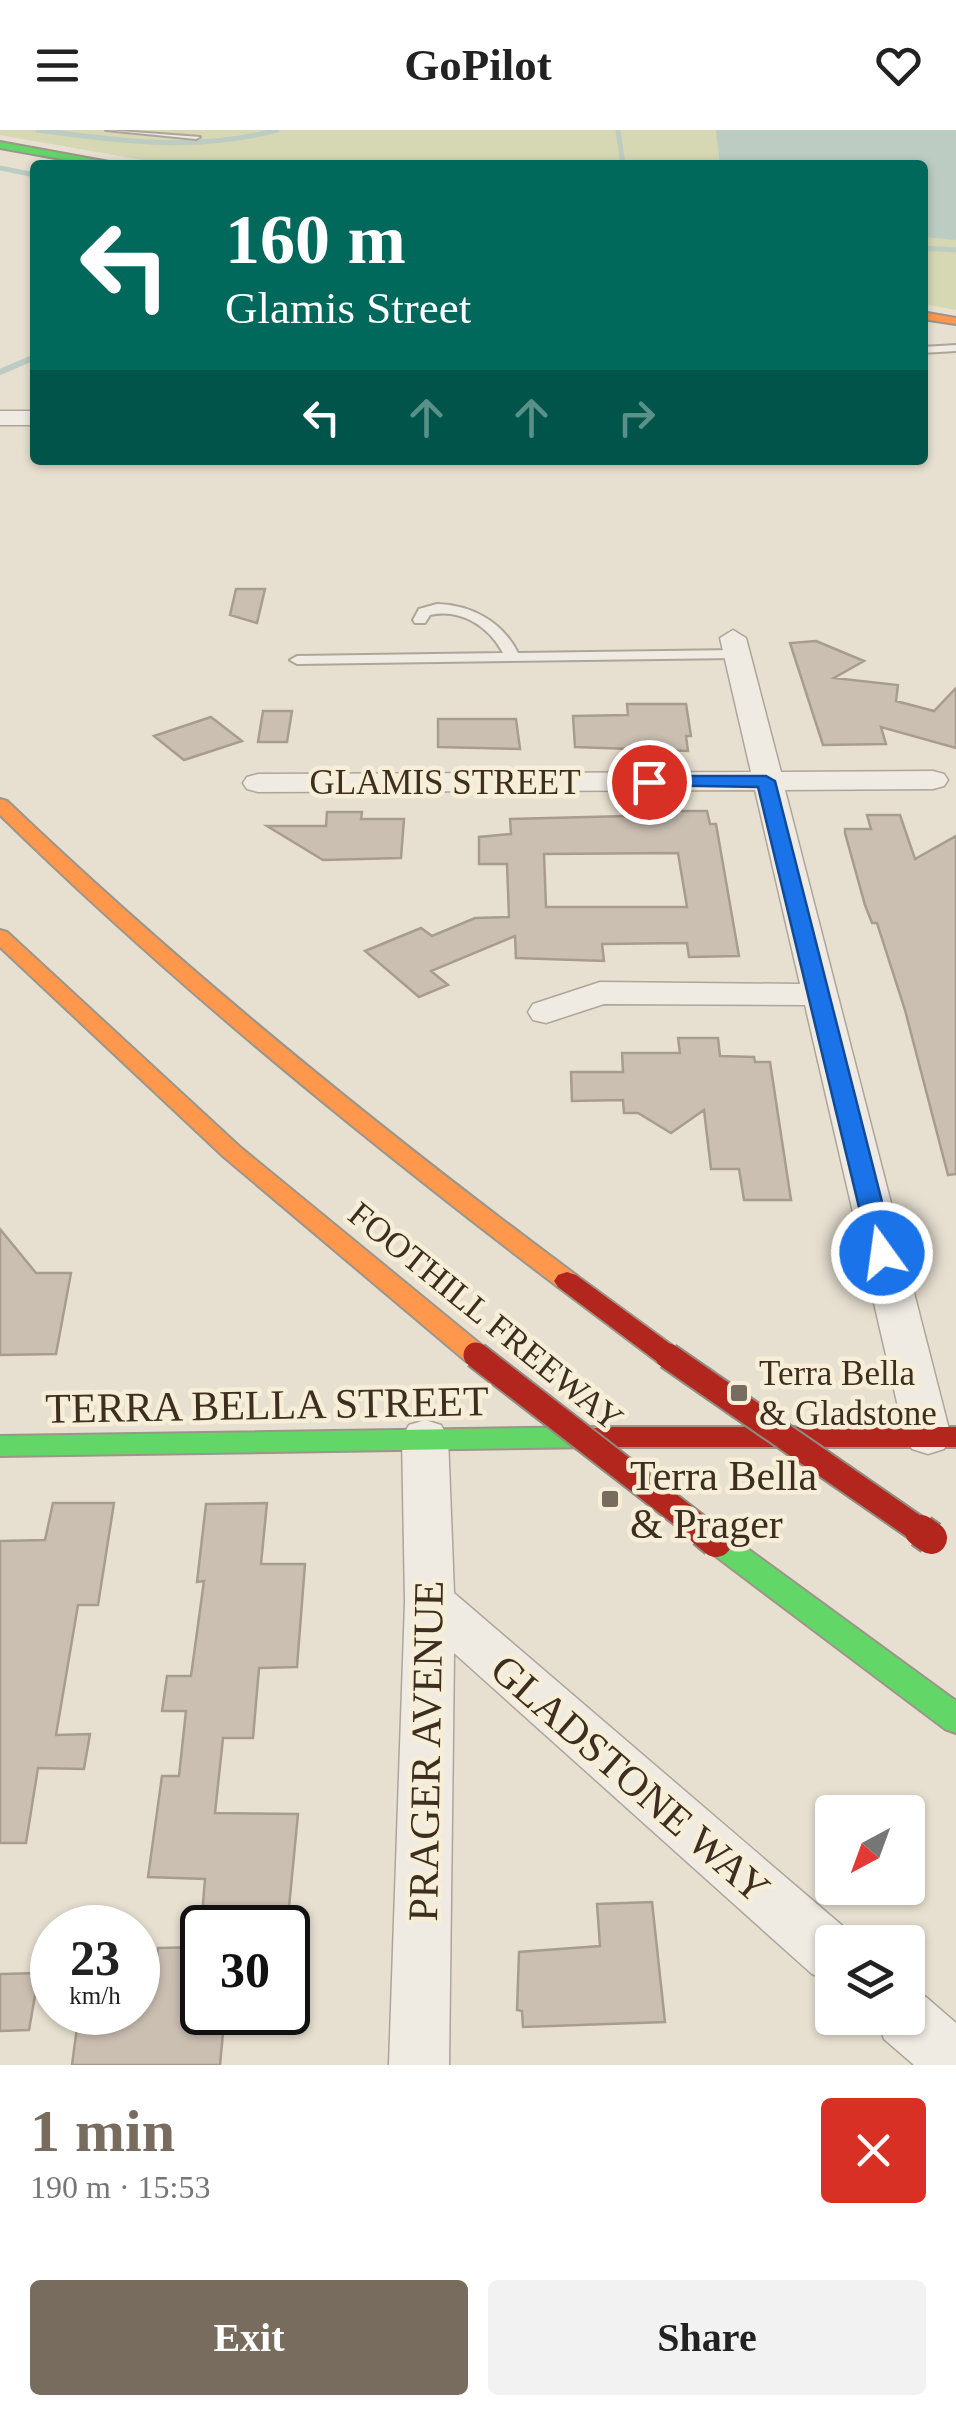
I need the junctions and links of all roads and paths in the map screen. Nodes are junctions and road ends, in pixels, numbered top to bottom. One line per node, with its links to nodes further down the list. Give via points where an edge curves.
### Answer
1 (110, 130): 2 (lane)
2 (196, 137)
3 (0, 145): 4 (main road)
4 (82, 160)
5 (928, 316): 6 (main road)
6 (956, 321)
7 (956, 348): 8 (lane)
8 (928, 350)
9 (0, 418): 10 (street)
10 (30, 418)
11 (420, 620): 13 (lane, via 434,608 467,614 508,642)
12 (735, 646): 13 (lane); 16 (street)
13 (513, 658): 14 (lane)
14 (298, 660)
15 (933, 780): 16 (street, GLAMIS STREET)
16 (766, 781): 17 (street, GLAMIS STREET); 20 (street)
17 (258, 783)
18 (0, 805): 25 (main road, FOOTHILL FREEWAY, bridge, via 158,954 444,1187 668,1356)
19 (0, 936): 27 (main road, FOOTHILL FREEWAY, bridge, via 226,1147 476,1355)
20 (819, 995): 21 (street, via 600,993); 23 (street)
21 (546, 1012)
22 (425, 1437): 23 (main road, TERRA BELLA STREET); 24 (main road, TERRA BELLA STREET); 26 (street, PRAGER AVENUE)
23 (942, 1438)
24 (0, 1446)
25 (956, 1556)
26 (430, 1602): 28 (street, GLADSTONE WAY); 31 (street, PRAGER AVENUE)
27 (956, 1719)
28 (815, 1939)
29 (925, 2035): 30 (street)
30 (956, 2062)
31 (419, 2065)

